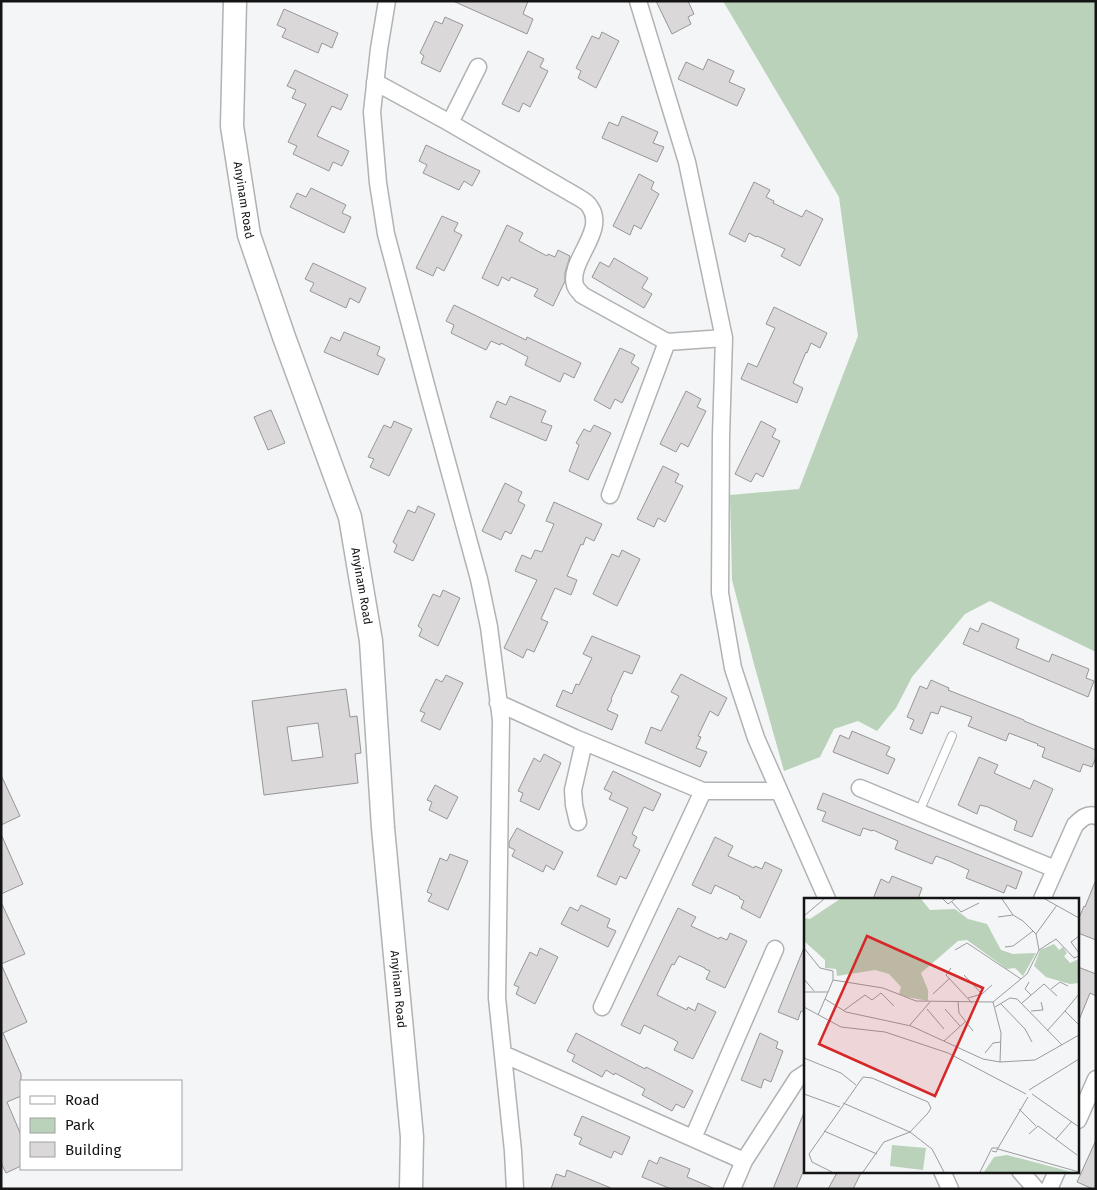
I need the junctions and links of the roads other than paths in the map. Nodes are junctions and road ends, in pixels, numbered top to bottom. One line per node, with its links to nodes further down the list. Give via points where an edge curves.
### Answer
1 (235, 1): 33 (street, Anyinam Road, via 232,126 249,235 350,517 371,641 383,828 412,1137)
2 (387, 1): 5 (street)
3 (638, 1): 7 (street, via 687,162)
4 (478, 67): 6 (street)
5 (376, 82): 6 (street); 10 (street, via 372,112 386,234 479,579 489,627)
6 (450, 123): 8 (street, via 590,205 594,227 577,268 575,284 578,290)
7 (724, 338): 8 (street); 15 (street, via 720,593 733,668 756,738)
8 (667, 342): 9 (street)
9 (610, 495)
10 (498, 702): 12 (street); 24 (street, via 501,720 497,998)
11 (952, 736): 16 (lane)
12 (584, 742): 14 (street); 18 (street, via 573,790)
13 (860, 788): 16 (street)
14 (703, 791): 15 (street); 23 (street)
15 (779, 791): 20 (street)
16 (919, 812): 19 (street)
17 (1096, 816): 19 (street, via 1086,816 1075,824)
18 (578, 822)
19 (1055, 869): 21 (street)
20 (827, 898)
21 (1042, 898)
22 (775, 949): 28 (street)
23 (602, 1007)
24 (502, 1054): 28 (street); 34 (street)
25 (804, 1074): 29 (street, via 797,1079)
26 (1096, 1079): 27 (street)
27 (1080, 1115)
28 (693, 1138): 29 (street)
29 (744, 1161): 35 (street)
30 (942, 1172): 36 (street)
31 (1021, 1172): 37 (street)
32 (1057, 1172): 38 (street)
33 (411, 1189)
34 (515, 1189)
35 (732, 1189)
36 (950, 1189)
37 (1036, 1189)
38 (1049, 1189)

